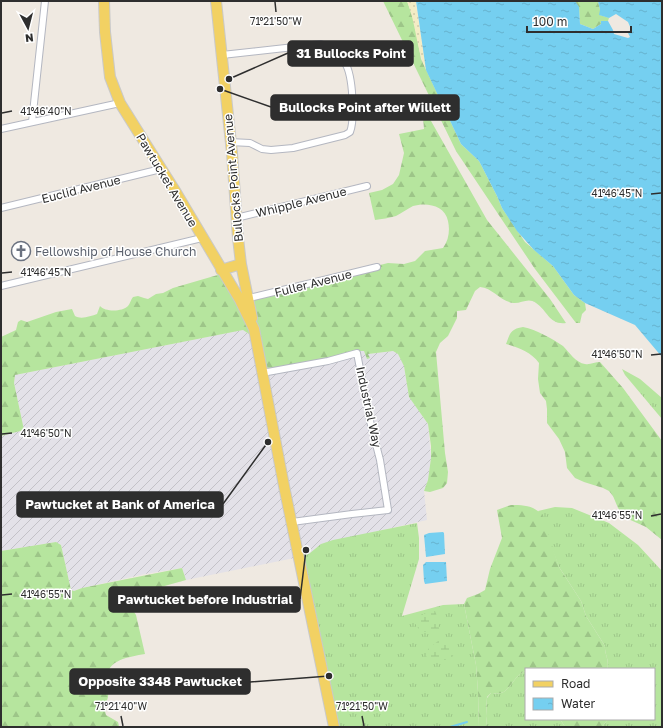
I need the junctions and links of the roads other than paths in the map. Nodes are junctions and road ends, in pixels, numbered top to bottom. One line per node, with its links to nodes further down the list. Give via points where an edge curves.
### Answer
1 (45, 1): 6 (street)
2 (104, 1): 5 (main road, Pawtucket Avenue, via 110,77)
3 (216, 1): 4 (main road, Bullocks Point Avenue)
4 (222, 55): 8 (main road, Bullocks Point Avenue); 8 (street, via 321,44 334,50 349,69 352,94 353,125 350,132 345,135 293,148 271,150 250,143)
5 (120, 103): 6 (street); 9 (main road, Pawtucket Avenue)
6 (32, 122): 7 (street)
7 (1, 129)
8 (230, 142): 12 (main road, Bullocks Point Avenue)
9 (161, 169): 11 (street, Euclid Avenue); 13 (main road, Pawtucket Avenue)
10 (367, 186): 12 (street, Whipple Avenue)
11 (1, 208)
12 (236, 218): 14 (main road, Bullocks Point Avenue)
13 (202, 238): 16 (main road, Pawtucket Avenue); 17 (street)
14 (241, 264): 16 (main road); 18 (main road, Bullocks Point Avenue)
15 (377, 267): 18 (street, Fuller Avenue)
16 (221, 270): 18 (main road, Pawtucket Avenue)
17 (1, 286)
18 (244, 299): 19 (main road, Bullocks Point Avenue, via 254,330)
19 (262, 373): 20 (main road); 20 (street, Industrial Way, via 357,353 380,460 388,510)
20 (292, 522): 21 (main road)
21 (334, 727)

